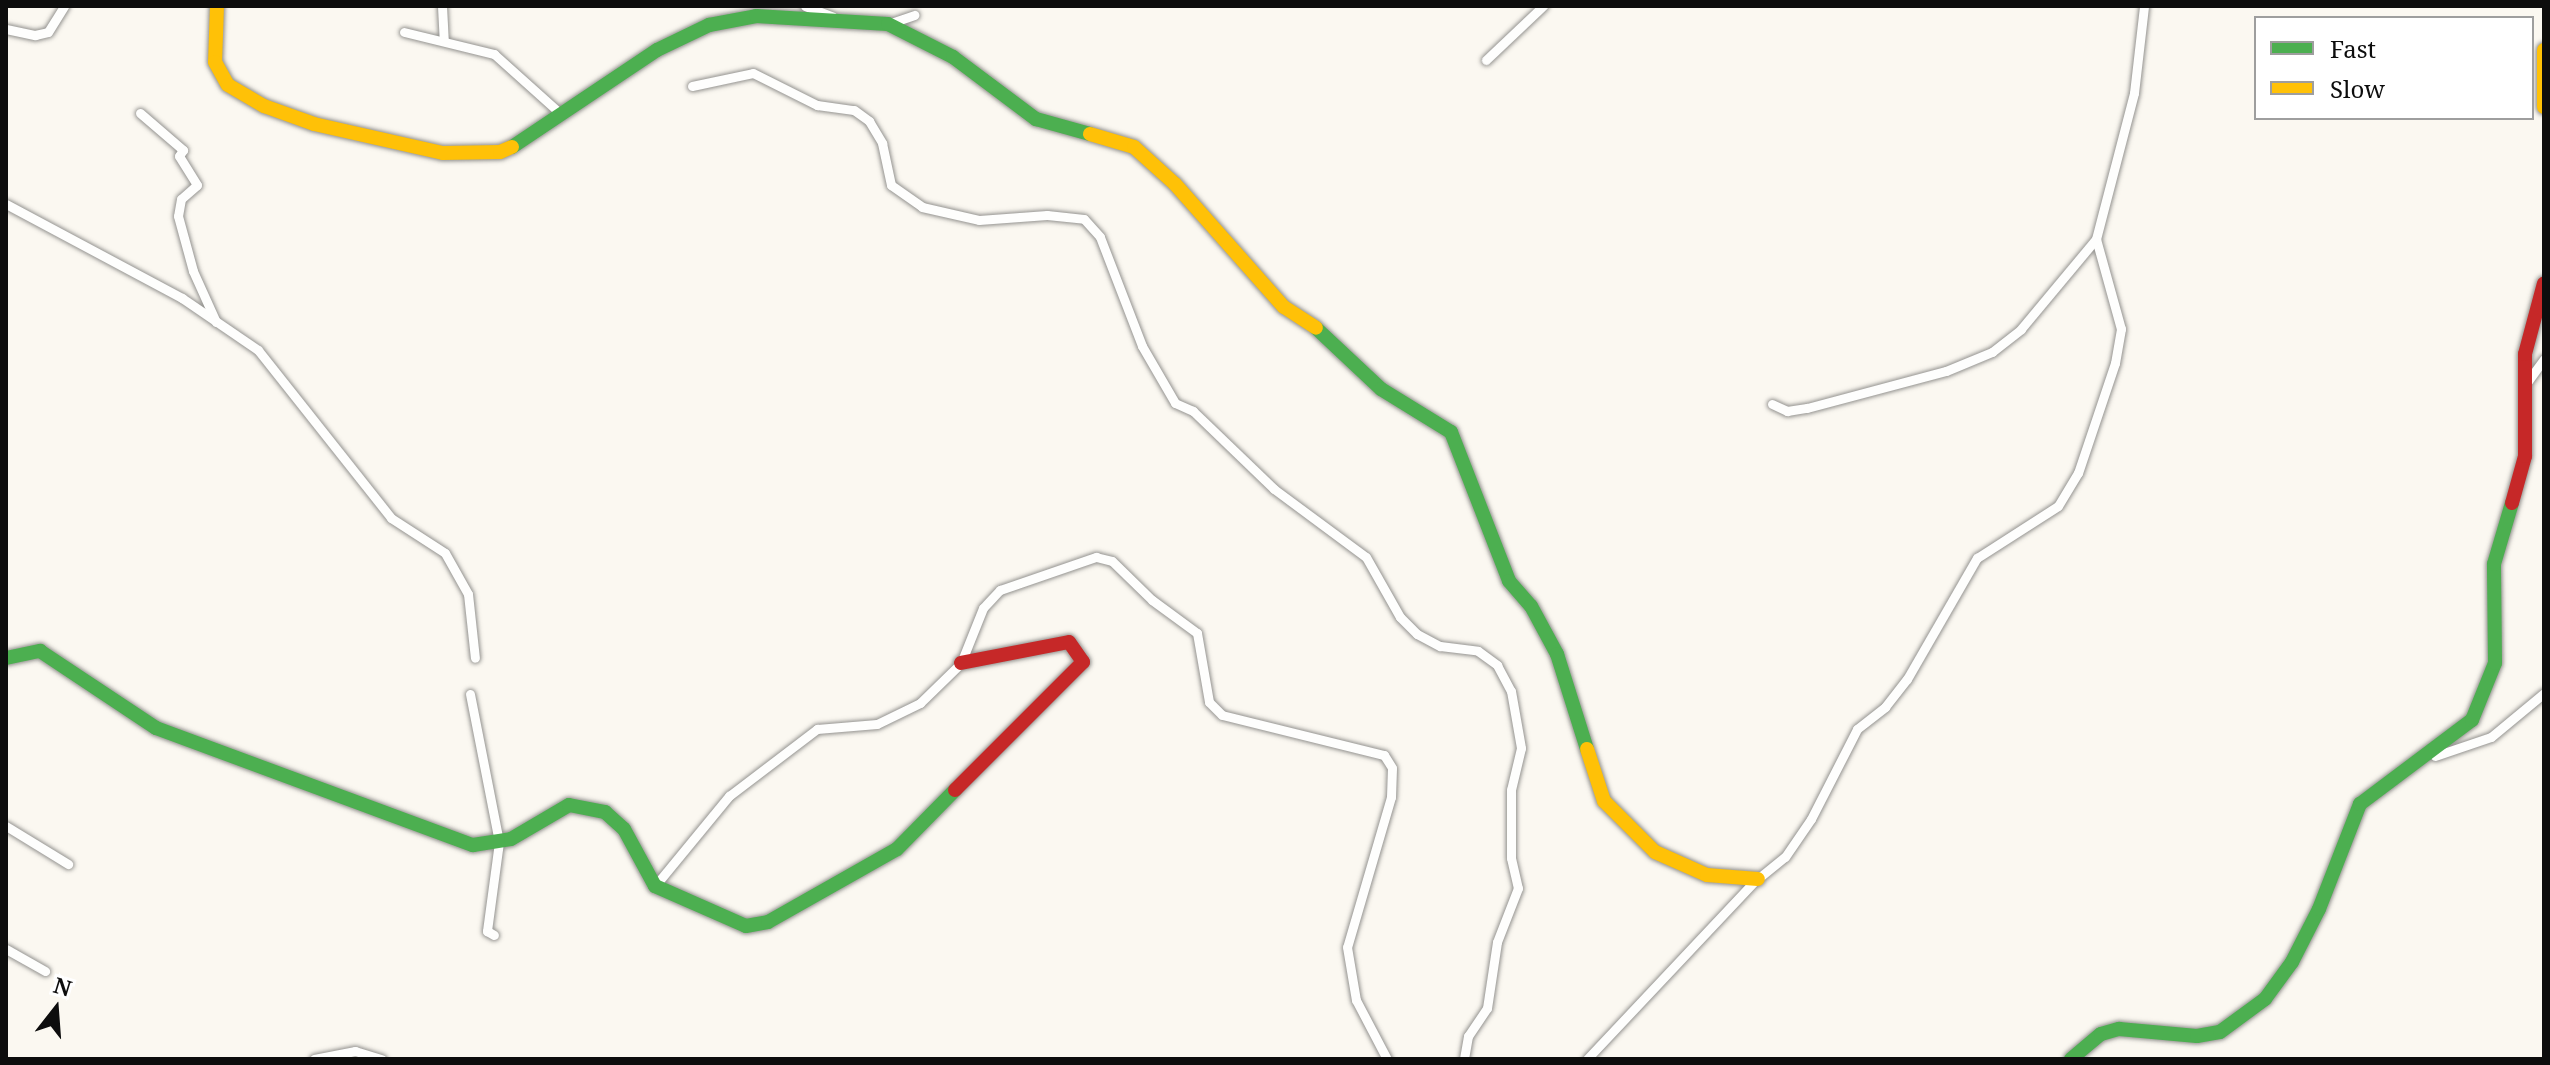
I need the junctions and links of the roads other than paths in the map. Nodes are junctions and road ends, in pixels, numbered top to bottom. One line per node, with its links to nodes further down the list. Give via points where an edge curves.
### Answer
1 (64, 6): 10 (street, via 48,32)
2 (217, 6): 8 (street, via 217,70 240,92 314,124 443,153 475,155 500,152 529,139 657,50 709,25 756,16)
3 (442, 6): 12 (street)
4 (805, 6): 8 (street)
5 (1543, 6): 14 (street)
6 (2144, 6): 20 (street, via 2134,93)
7 (914, 15): 9 (street)
8 (836, 19): 9 (street)
9 (888, 24): 35 (street, via 953,57 1036,119 1134,147 1175,184 1284,307 1312,324 1381,389 1451,432 1509,581 1531,606 1557,654 1604,801 1655,852 1707,875)
10 (6, 29)
11 (404, 32): 12 (street)
12 (444, 40): 18 (street, via 494,54)
13 (2544, 50): 16 (street)
14 (1486, 60)
15 (692, 86): 43 (street, via 753,73 817,105 854,110 869,121 882,143 891,185 922,207 979,220 1047,215 1084,219 1100,237 1142,346 1175,403 1193,411 1274,489 1366,557 1400,617 1417,634 1440,646 1478,651 1497,665 1511,691 1521,748 1511,790 1511,858 1518,888 1497,942 1487,1008 1468,1036)
16 (2544, 107)
17 (140, 113): 22 (street, via 183,150 179,156 197,185 181,199 178,216 193,271)
18 (562, 115)
19 (6, 204): 22 (street, via 182,298)
20 (2096, 239): 25 (street, via 2021,329 1992,352 1946,371 1807,408 1787,411); 35 (street, via 2121,329 2078,473 2058,506 1977,558 1907,679 1885,707 1857,729 1811,819 1785,857)
21 (2544, 283): 24 (street, via 2525,354)
22 (216, 322): 27 (street, via 258,350 391,518 445,553 468,594)
23 (2544, 359): 24 (street)
24 (2528, 381): 31 (street, via 2525,456 2494,564 2495,663 2472,720)
25 (1772, 404)
26 (6, 658): 33 (street, via 40,651 156,728 221,756 473,845)
27 (475, 658)
28 (961, 663): 36 (street, via 900,715 851,730 834,725 817,729 729,796); 36 (street, via 1069,642 1083,662 897,849 768,922 746,926 724,919); 42 (street, via 983,608 1000,590 1096,557 1112,561 1197,633 1209,702 1222,715 1384,755 1395,782 1347,947 1356,1000)
29 (2544, 693): 31 (street, via 2491,737)
30 (470, 694): 33 (street)
31 (2428, 758): 45 (street, via 2398,771 2360,804 2292,962 2265,999 2242,1019 2220,1032 2197,1036 2119,1029 2084,1044)
32 (6, 826): 34 (street)
33 (499, 842): 36 (street, via 580,804 617,820); 37 (street, via 487,931)
34 (68, 864)
35 (1758, 879): 44 (street)
36 (655, 886)
37 (494, 935)
38 (6, 949): 39 (street)
39 (45, 971)
40 (314, 1059): 41 (street, via 355,1051)
41 (382, 1059)
42 (1387, 1059)
43 (1464, 1059)
44 (1587, 1059)
45 (2071, 1059)

